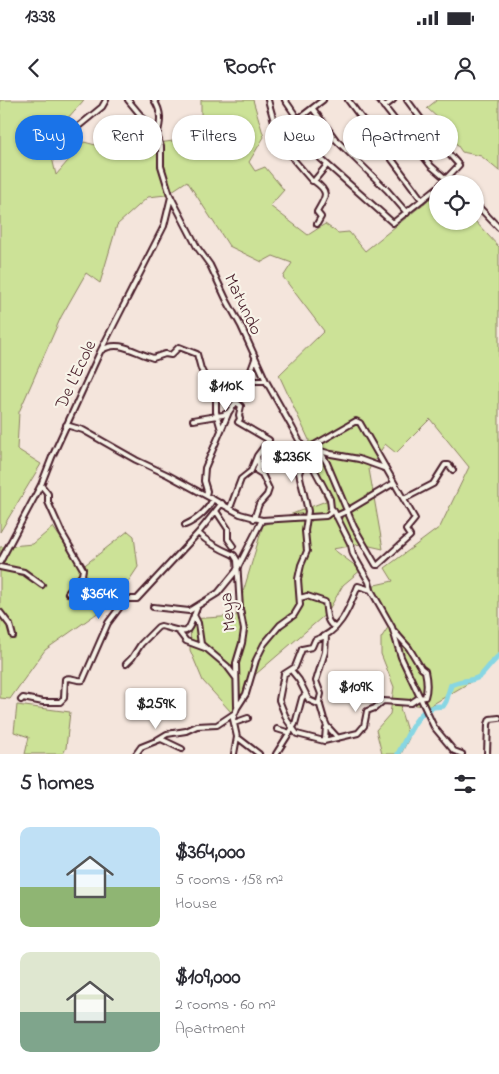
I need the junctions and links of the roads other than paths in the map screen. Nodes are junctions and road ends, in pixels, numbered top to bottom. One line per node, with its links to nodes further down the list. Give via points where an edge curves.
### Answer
1 (106, 100): 19 (street)
2 (128, 100): 14 (street)
3 (154, 100): 15 (street, Matundo)
4 (268, 100): 16 (street)
5 (285, 100): 17 (street)
6 (323, 100): 11 (street)
7 (348, 100): 29 (street)
8 (379, 100): 12 (street)
9 (393, 100): 12 (street)
10 (407, 100): 25 (street, via 459,165)
11 (317, 102): 13 (street)
12 (384, 107): 24 (street)
13 (312, 108): 18 (street); 31 (street, via 336,140)
14 (140, 115)
15 (160, 115)
16 (272, 115)
17 (295, 115)
18 (303, 115)
19 (83, 122)
20 (161, 160): 28 (street, Matundo)
21 (295, 160): 26 (street)
22 (322, 160): 23 (street)
23 (327, 164): 26 (street); 31 (street, via 394,223)
24 (441, 175)
25 (449, 175)
26 (314, 181): 32 (street, via 324,188 326,197 317,212 321,218)
27 (429, 194): 29 (street)
28 (170, 195): 34 (street, De L'Ecole, via 164,226); 35 (street, Matundo, via 241,326)
29 (422, 200): 31 (street)
30 (484, 212): 33 (street)
31 (408, 213)
32 (317, 224)
33 (499, 228)
34 (100, 352): 38 (street, via 109,346 122,346 153,358 171,355 180,347 197,354 207,381); 44 (street, De L'Ecole)
35 (255, 359): 36 (street); 37 (street, Matundo)
36 (248, 378): 37 (street); 38 (street)
37 (266, 380): 47 (street, Matundo)
38 (242, 390): 40 (street)
39 (216, 396): 42 (street)
40 (236, 402): 41 (street); 50 (street, via 241,406 238,422 269,440)
41 (229, 412): 42 (street); 45 (street)
42 (217, 416): 43 (street); 45 (street)
43 (193, 420)
44 (66, 425): 54 (street, De L'Ecole); 55 (street, via 83,430)
45 (221, 430): 55 (street, via 204,473)
46 (316, 444): 47 (street); 48 (street); 51 (street, via 356,421 364,428)
47 (304, 450): 49 (street, Matundo)
48 (319, 450): 51 (street); 62 (street)
49 (306, 455): 60 (street, Matundo, via 330,499); 65 (street, via 299,474)
50 (257, 456): 59 (street, via 252,471 242,479); 66 (street, via 258,471 269,489)
51 (385, 468): 53 (street)
52 (453, 470): 57 (street, via 446,465 433,484)
53 (394, 483): 57 (street); 62 (street)
54 (40, 485): 71 (street, De L'Ecole); 78 (street, via 48,494 48,502 64,537 83,569)
55 (206, 495): 56 (street)
56 (214, 499): 58 (street); 68 (street, via 196,519)
57 (404, 499): 62 (street, via 415,519 406,530 410,536 378,566)
58 (222, 503): 59 (street); 61 (street)
59 (230, 508): 66 (street)
60 (331, 508): 63 (street); 64 (street, Matundo)
61 (216, 511): 69 (street); 70 (street, via 228,528 228,539)
62 (347, 511): 64 (street)
63 (328, 515): 64 (street); 65 (street)
64 (336, 516): 74 (street, Matundo)
65 (307, 517): 67 (street); 79 (street, via 307,551 297,587)
66 (254, 519): 67 (street)
67 (262, 520): 73 (street)
68 (185, 524)
69 (198, 533): 73 (street, Meya, via 234,555); 95 (street, via 137,599 126,599 119,606 83,680 65,680 62,700 57,703)
70 (233, 546)
71 (0, 562)
72 (0, 566): 75 (street, via 24,572)
73 (236, 571): 80 (street, via 218,593); 92 (street, Meya, via 244,630 236,663)
74 (368, 580): 76 (street); 77 (street, Matundo)
75 (42, 585)
76 (358, 586): 77 (street); 84 (street, via 346,614)
77 (371, 590): 85 (street, Matundo)
78 (68, 593)
79 (300, 598): 84 (street, via 307,596 325,602 328,621); 97 (street, via 297,612 276,629 261,649 251,671 246,694)
80 (198, 606): 81 (street, via 186,611); 83 (street)
81 (153, 607)
82 (0, 612): 87 (street, via 10,625)
83 (194, 615): 86 (street, via 189,629); 89 (street, via 200,642)
84 (334, 627): 88 (street)
85 (393, 630): 94 (street, via 401,657); 94 (street, via 425,671 426,694)
86 (179, 632): 89 (street, via 186,641); 90 (street, via 158,627)
87 (13, 636)
88 (326, 636): 91 (street, via 315,640 311,647 302,649); 96 (street, via 316,681 321,694)
89 (205, 648): 92 (street)
90 (126, 664)
91 (291, 670): 93 (street); 104 (street, via 284,674 279,697)
92 (237, 679): 97 (street, Meya)
93 (306, 695): 96 (street); 104 (street, via 302,698)
94 (420, 698): 106 (street, via 411,702 383,701 367,711 364,726 358,733); 110 (street)
95 (21, 700)
96 (320, 706): 102 (street)
97 (237, 708): 98 (street)
98 (235, 713): 101 (street); 107 (street, via 218,725 197,726)
99 (248, 718): 101 (street)
100 (499, 718): 116 (street, via 490,719 488,724)
101 (233, 723): 105 (street)
102 (327, 726): 106 (street); 108 (street)
103 (277, 730): 104 (street)
104 (291, 731): 108 (street); 114 (street)
105 (237, 737): 112 (street); 113 (street)
106 (338, 738): 108 (street)
107 (157, 740): 109 (street); 111 (street, via 141,747)
108 (324, 741)
109 (182, 749)
110 (452, 752): 115 (street)
111 (136, 754)
112 (234, 754)
113 (260, 754)
114 (276, 754)
115 (462, 754)
116 (487, 754)

